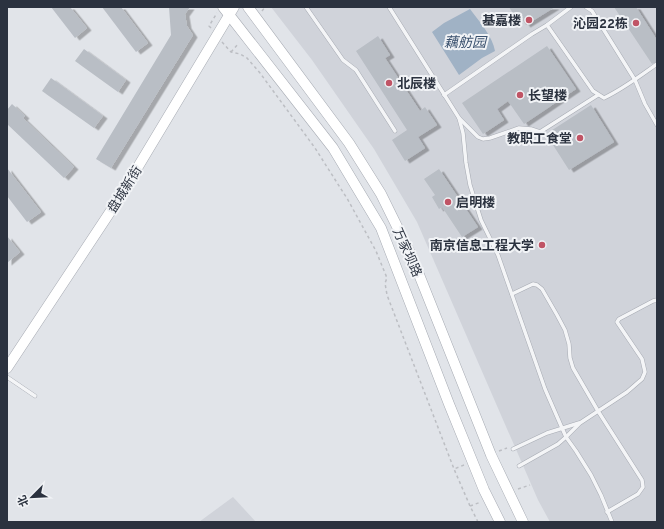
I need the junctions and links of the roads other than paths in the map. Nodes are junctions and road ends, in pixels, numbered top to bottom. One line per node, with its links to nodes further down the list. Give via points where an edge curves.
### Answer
1 (223, 7): 7 (main road, 万家坝路)
2 (248, 7): 29 (main road, 万家坝路, via 349,144 381,194 412,257 491,454)
3 (306, 7): 15 (lane, via 343,60 356,70)
4 (388, 7): 11 (lane)
5 (571, 7): 8 (lane)
6 (586, 7): 10 (lane, via 592,11)
7 (232, 11): 18 (main road, 盘城新街, via 118,200); 28 (main road, 万家坝路, via 333,148 381,228 449,404)
8 (547, 25): 11 (lane); 12 (lane)
9 (657, 64): 10 (lane)
10 (635, 80): 12 (lane, via 614,94 604,98); 14 (lane)
11 (444, 95): 13 (lane)
12 (598, 95): 13 (lane, via 540,132 519,128 483,139)
13 (459, 118): 16 (lane, via 472,192)
14 (657, 125)
15 (395, 131)
16 (512, 294): 21 (lane, via 533,284 542,289 564,330 573,368); 23 (lane, via 545,389)
17 (657, 300): 21 (lane, via 617,322 642,359 645,372 636,385)
18 (7, 368)
19 (7, 377): 20 (lane)
20 (35, 396)
21 (598, 411): 22 (lane); 27 (lane, via 642,480 643,487 638,494)
22 (580, 423): 23 (lane); 24 (lane)
23 (562, 428): 24 (lane); 25 (lane)
24 (566, 437): 26 (lane); 27 (lane, via 591,476)
25 (513, 449)
26 (519, 466)
27 (607, 512): 30 (lane)
28 (500, 522)
29 (523, 522)
30 (612, 522)

